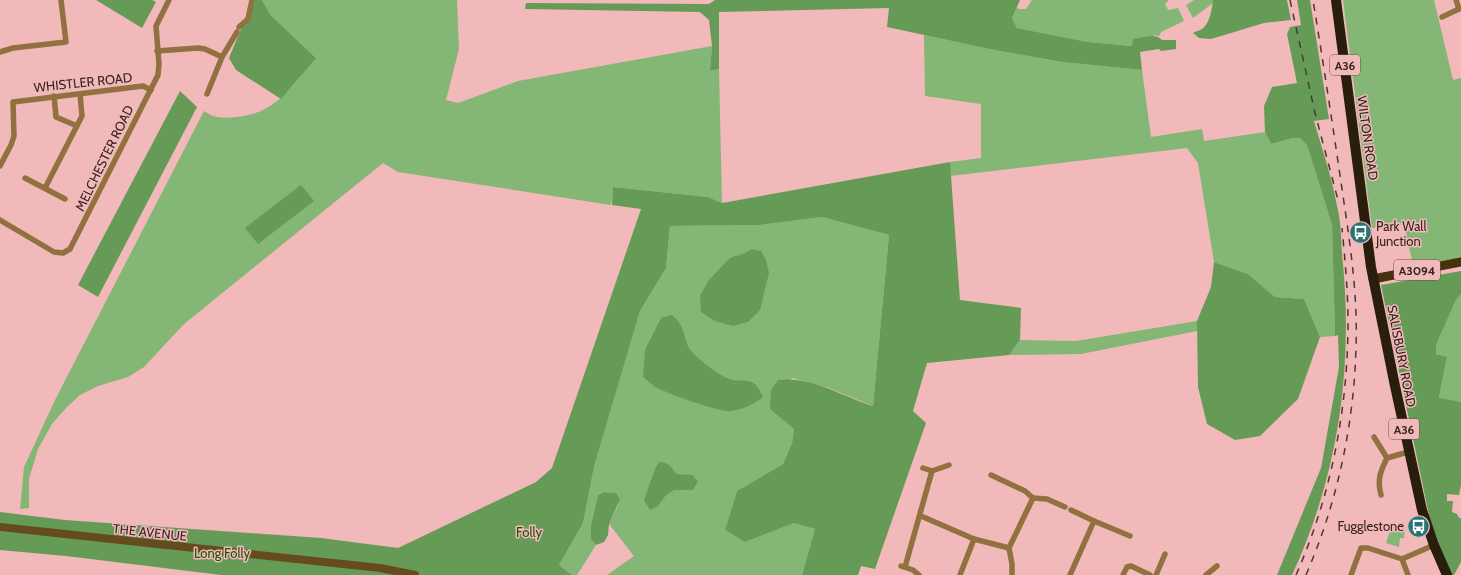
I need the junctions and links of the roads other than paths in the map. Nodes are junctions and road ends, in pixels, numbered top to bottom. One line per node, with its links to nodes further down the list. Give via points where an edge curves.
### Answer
1 (61, 0): 9 (street, via 66,42 13,48)
2 (169, 0): 8 (street, MELCHESTER ROAD, via 156,26)
3 (252, 0): 10 (street, via 248,19 238,30)
4 (1336, 0): 22 (highway, WILTON ROAD / A36)
5 (1456, 0): 6 (street)
6 (1460, 9): 7 (street)
7 (1442, 16)
8 (157, 51): 10 (street, via 198,48); 11 (street, MELCHESTER ROAD, via 159,70)
9 (0, 52)
10 (222, 57): 13 (street)
11 (151, 90): 12 (street, WHISTLER ROAD, via 143,86); 20 (street, MELCHESTER ROAD, via 70,249 63,253 54,252)
12 (80, 94): 14 (street, WHISTLER ROAD); 15 (street, via 82,116)
13 (207, 94)
14 (54, 96): 15 (street, via 56,117); 16 (street, WHISTLER ROAD, via 16,101 11,105 14,126 12,145)
15 (77, 126): 18 (street)
16 (0, 166)
17 (25, 178): 18 (street)
18 (45, 188): 19 (street)
19 (65, 199)
20 (0, 220)
21 (1461, 262): 22 (main road, A3094)
22 (1373, 279): 24 (highway, SALISBURY ROAD / A36)
23 (1374, 437): 25 (street)
24 (1408, 452): 25 (street); 39 (highway, SALISBURY ROAD / A36, via 1422,510)
25 (1387, 458): 30 (street, via 1380,473)
26 (949, 465): 28 (street)
27 (923, 468): 28 (street)
28 (932, 471): 34 (street)
29 (992, 475): 31 (street, via 1025,491)
30 (1380, 495)
31 (1033, 498): 32 (street, via 1047,499); 40 (street)
32 (1065, 507)
33 (1071, 510): 35 (street)
34 (921, 516): 38 (street); 45 (street, via 903,567)
35 (1094, 521): 37 (street); 48 (street)
36 (0, 527): 44 (street, THE AVENUE, via 380,568)
37 (1130, 536)
38 (974, 539): 40 (street); 46 (street)
39 (1434, 545): 42 (street); 55 (highway, SALISBURY ROAD / A36)
40 (1009, 548): 47 (street)
41 (1165, 554): 51 (street)
42 (1402, 559): 53 (street, via 1361,548); 54 (street)
43 (1217, 566): 52 (street)
44 (415, 575)
45 (919, 575)
46 (960, 575)
47 (1012, 575)
48 (1070, 575)
49 (1123, 575): 50 (street, via 1127,567 1131,566)
50 (1150, 575)
51 (1156, 575)
52 (1206, 575)
53 (1351, 575)
54 (1408, 575)
55 (1447, 575)

